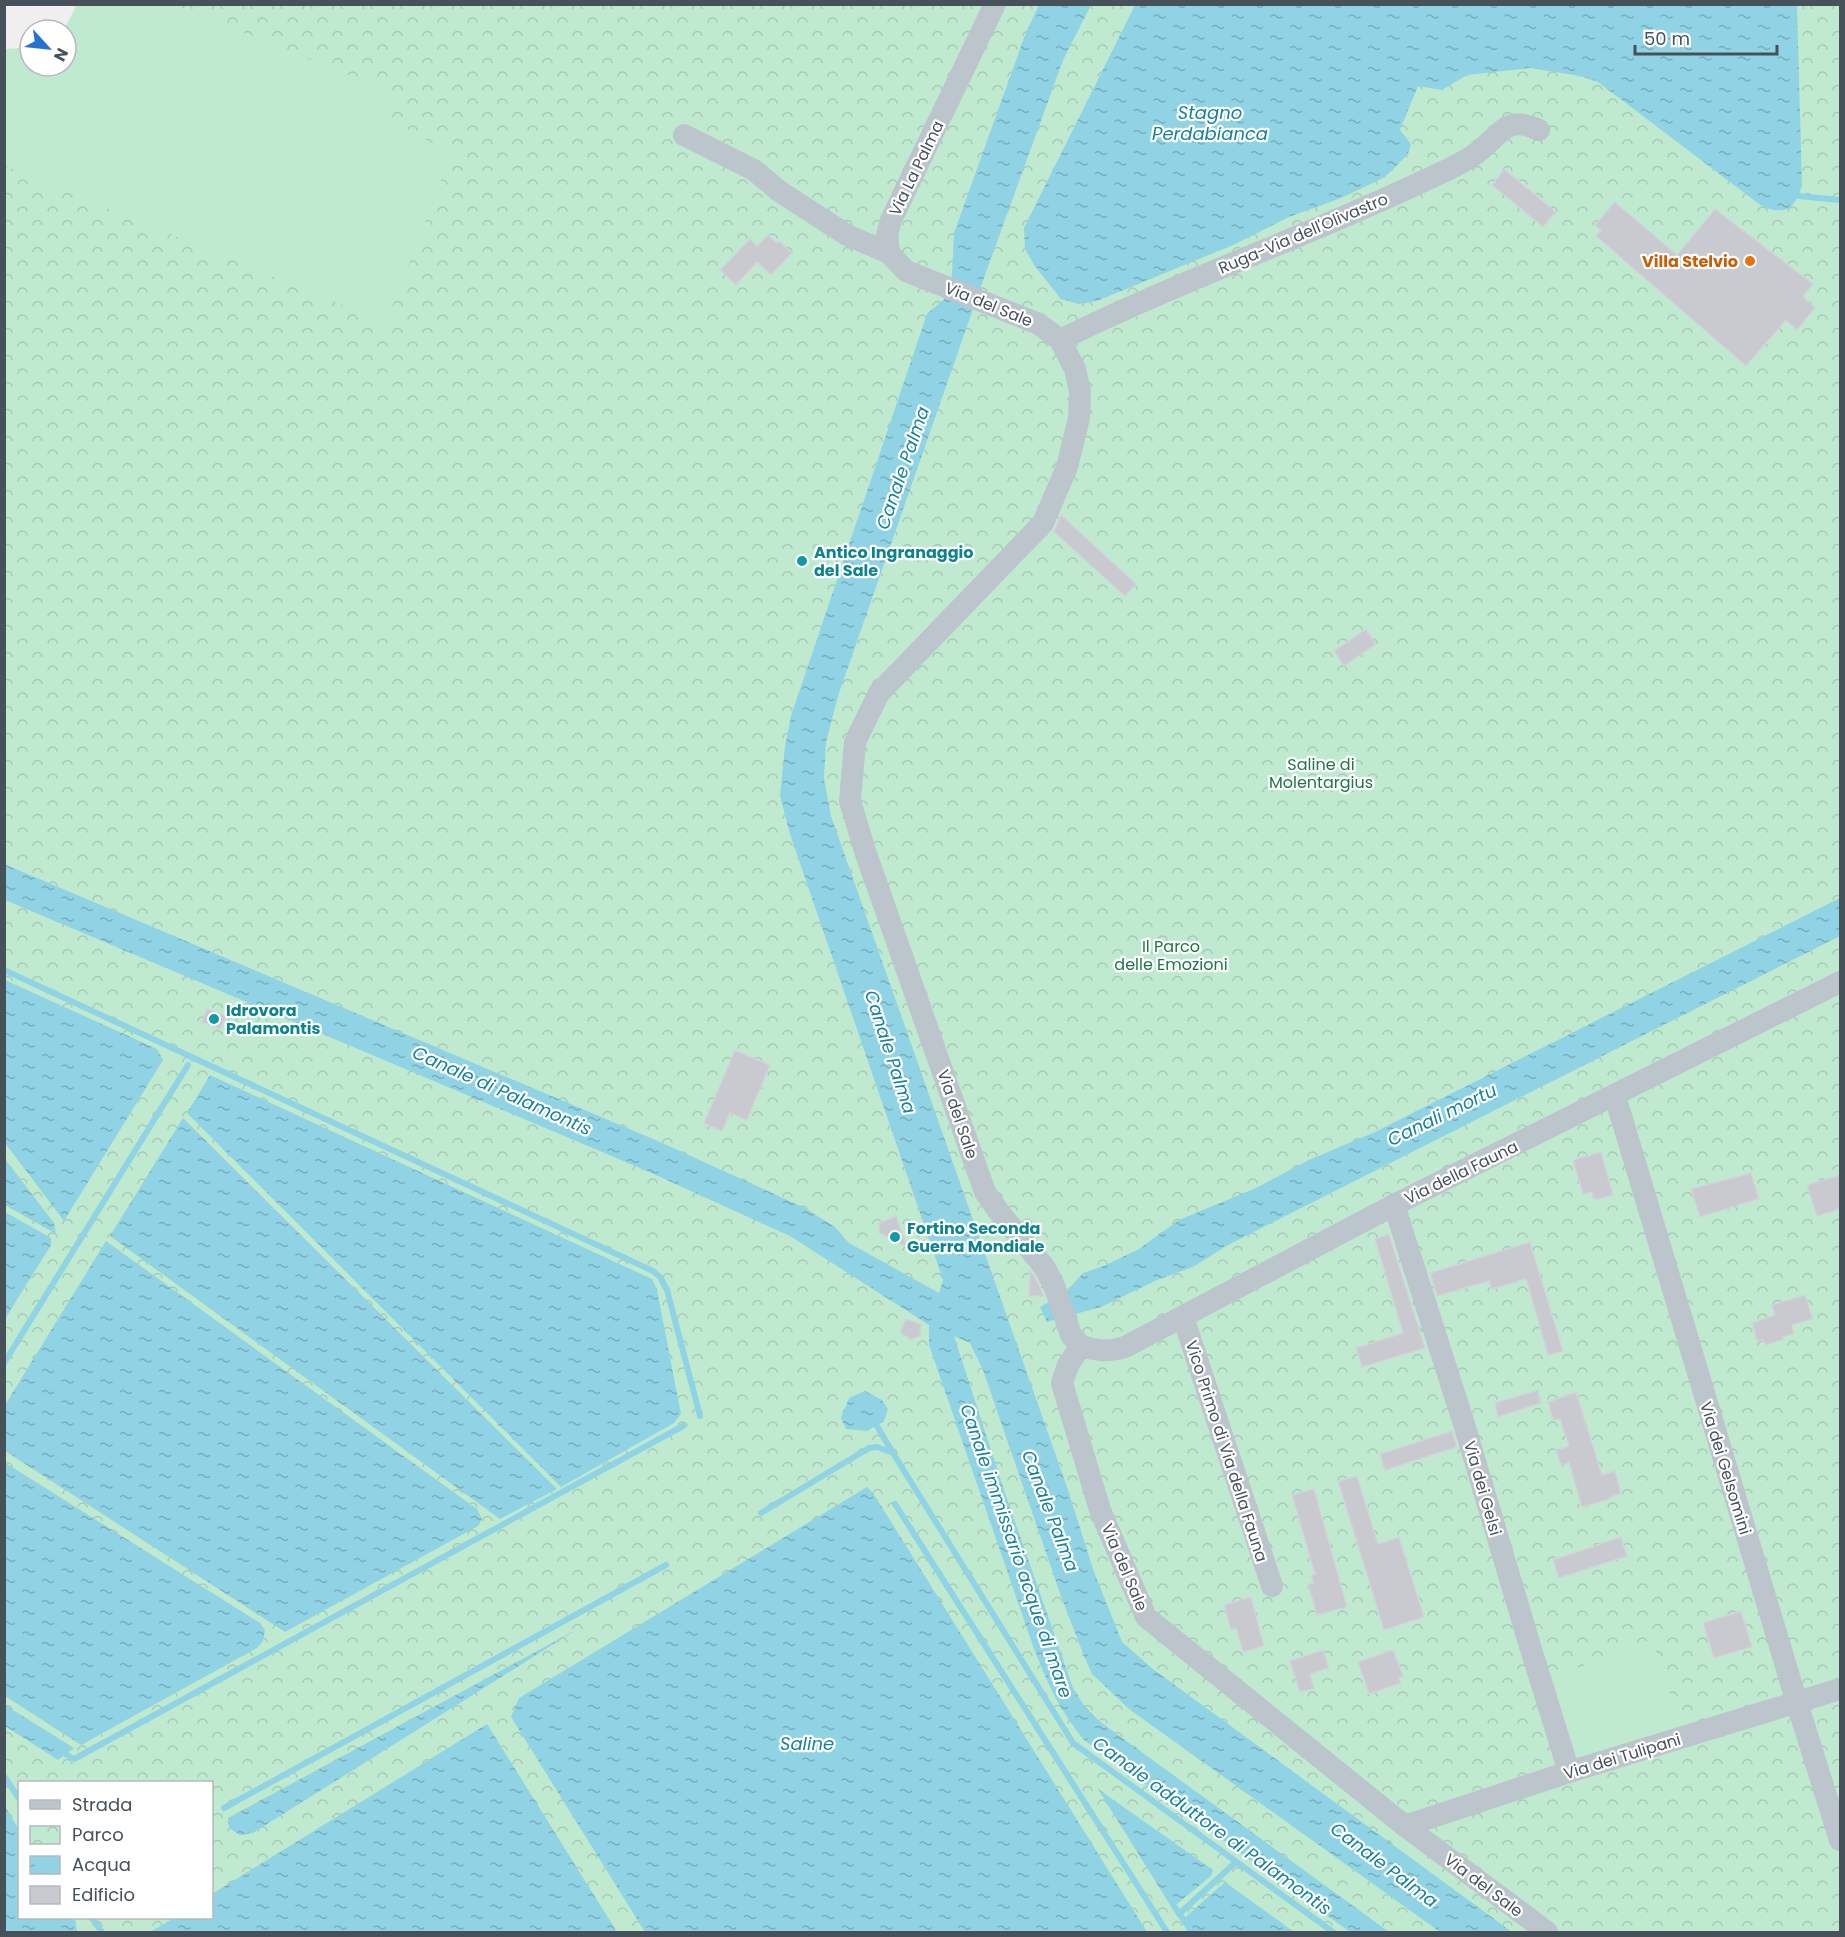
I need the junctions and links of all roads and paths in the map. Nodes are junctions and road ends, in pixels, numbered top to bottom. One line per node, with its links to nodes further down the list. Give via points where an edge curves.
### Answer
1 (995, 4): 4 (street, Via La Palma, via 891,220 887,235)
2 (1539, 130): 5 (street, Ruga-Via dell'Olivastro, via 1524,123 1512,125 1479,152 1426,180)
3 (684, 135): 4 (street, via 754,170 847,235)
4 (889, 253): 5 (street, Via del Sale, via 906,271 1039,324)
5 (1060, 340): 10 (street, Via del Sale, via 1075,369 1080,391 1079,418 1066,466 1043,523 879,693 855,742 850,801 986,1192 1045,1268 1071,1335)
6 (1838, 988): 7 (street, Via della Fauna)
7 (1615, 1096): 8 (street, Via della Fauna); 13 (street, Via dei Gelsomini)
8 (1394, 1204): 9 (street, Via della Fauna); 14 (street, Via dei Gelsi)
9 (1183, 1317): 10 (street, Via della Fauna, via 1125,1347 1098,1351); 11 (street, Vico Primo di Via della Fauna)
10 (1081, 1346): 15 (street, Via del Sale, via 1062,1383 1100,1510 1146,1617)
11 (1272, 1586)
12 (1840, 1689): 13 (street, Via dei Tulipani)
13 (1797, 1703): 14 (street, Via dei Tulipani); 16 (street, Via dei Gelsomini)
14 (1569, 1772): 15 (street, Via dei Tulipani)
15 (1405, 1826): 17 (street, Via del Sale)
16 (1840, 1840)
17 (1547, 1932)

